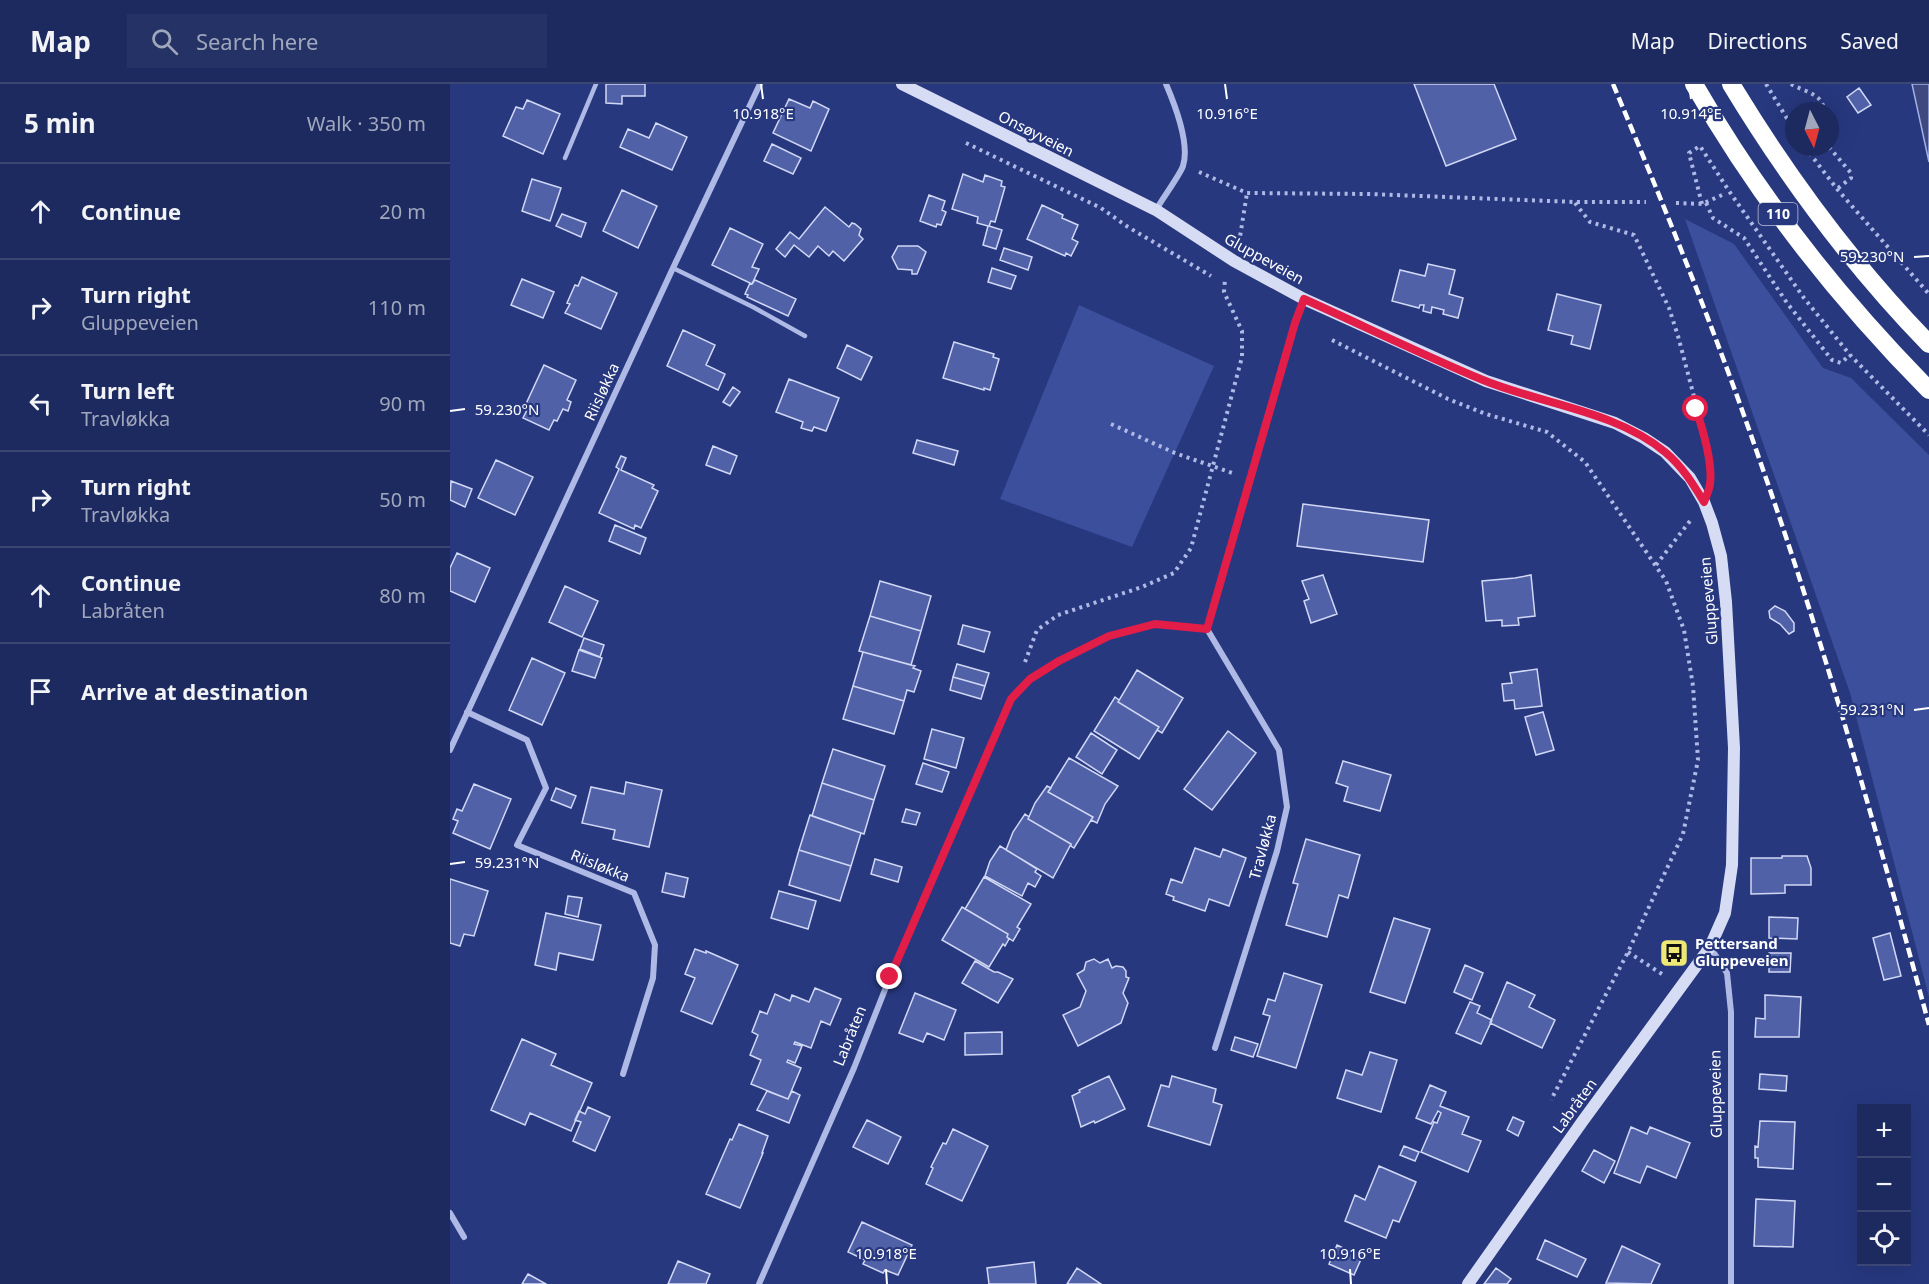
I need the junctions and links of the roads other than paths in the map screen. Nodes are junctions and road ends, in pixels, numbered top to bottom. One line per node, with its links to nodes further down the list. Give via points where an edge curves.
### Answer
1 (596, 84): 7 (lane)
2 (760, 84): 9 (street, Riisløkka)
3 (902, 84): 8 (street, Onsøyveien)
4 (1166, 84): 8 (street, via 1184,138 1183,165)
5 (1694, 84): 13 (highway, 110, via 1744,165 1816,264)
6 (1731, 84): 12 (highway, 110, via 1788,173 1848,252)
7 (565, 158)
8 (1156, 210): 10 (street, Gluppeveien, via 1234,261)
9 (673, 268): 11 (lane); 15 (street, Riisløkka)
10 (1304, 299): 14 (street); 17 (street, Gluppeveien, via 1486,381 1615,423 1665,452 1690,478 1704,502 1721,556 1734,748 1732,865 1725,913)
11 (805, 336)
12 (1929, 344)
13 (1929, 390)
14 (1207, 629): 18 (street, Travløkka, via 1279,750 1287,807); 22 (street, Labråten, via 1155,624 1109,636 1030,679 1011,699)
15 (467, 712): 16 (street, Riisløkka); 19 (street, Riisløkka, via 527,740 546,789 517,846 634,893 656,945 653,978)
16 (450, 750)
17 (1710, 947): 23 (street, Labråten); 24 (street, Gluppeveien, via 1727,973 1731,1012)
18 (1215, 1048)
19 (624, 1074)
20 (450, 1213): 21 (street)
21 (464, 1237)
22 (759, 1284)
23 (1468, 1284)
24 (1731, 1284)

